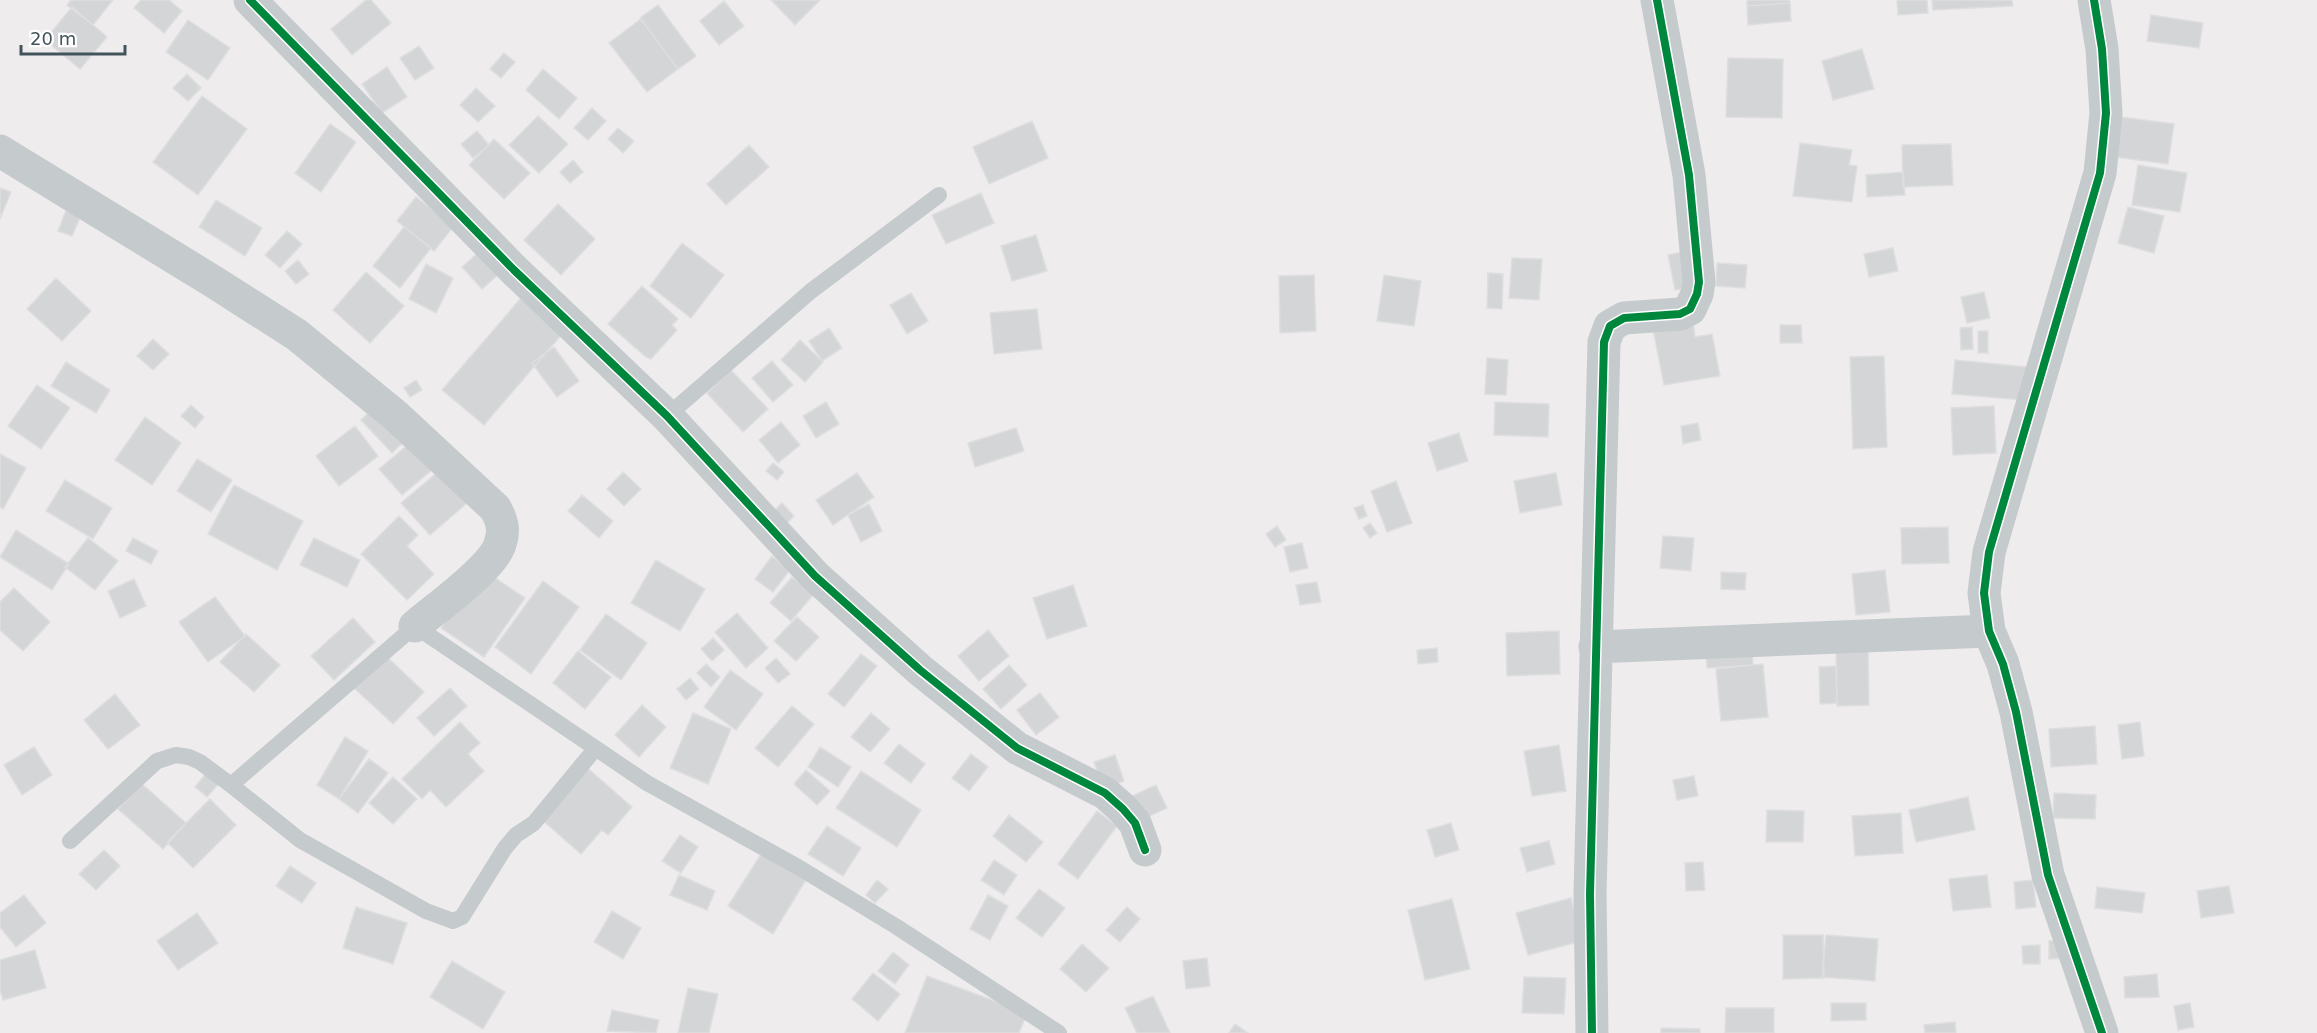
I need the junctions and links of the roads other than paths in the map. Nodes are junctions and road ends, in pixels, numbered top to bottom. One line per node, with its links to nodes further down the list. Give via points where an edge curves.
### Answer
1 (250, 0): 6 (street, via 514,270)
2 (1657, 0): 9 (street, via 1689,175 1699,282 1690,309 1680,314 1624,318 1610,326 1604,342)
3 (2094, 0): 8 (street, via 2106,113 2100,173 1989,552 1984,592)
4 (0, 151): 7 (street, via 297,335 396,416 495,508 502,526 500,547 488,564)
5 (939, 195): 6 (lane, via 811,291)
6 (668, 416): 13 (street, via 815,576 865,623 1017,748 1105,793 1135,823)
7 (415, 626): 10 (lane); 11 (lane)
8 (1989, 632): 9 (street); 16 (street, via 2003,664 2016,712 2048,875)
9 (1595, 648): 15 (street, via 1590,894)
10 (595, 749): 11 (lane, via 541,815 505,848 462,917 453,921 426,911 300,840); 14 (lane, via 897,927)
11 (231, 785): 12 (lane, via 189,757 165,757)
12 (70, 841)
13 (1145, 850)
14 (1059, 1033)
15 (1593, 1033)
16 (2102, 1033)

